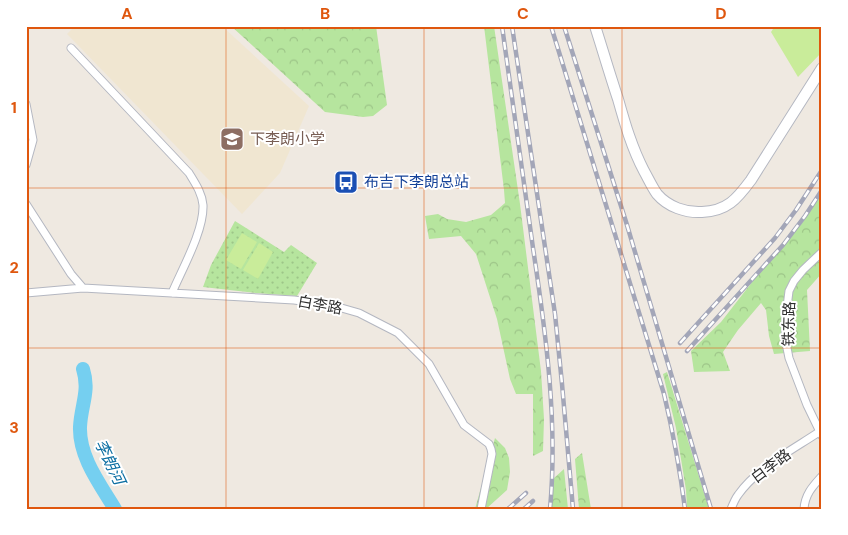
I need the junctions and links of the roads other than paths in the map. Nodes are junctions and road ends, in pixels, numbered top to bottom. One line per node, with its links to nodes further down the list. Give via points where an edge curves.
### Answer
1 (595, 26): 3 (street, via 630,140 641,164 658,194 673,206 688,211 708,212 739,197)
2 (71, 48): 10 (street, via 189,173 198,188 203,203 199,232)
3 (822, 68)
4 (26, 104): 5 (street, via 33,134)
5 (26, 166)
6 (26, 204): 8 (street, via 71,274)
7 (822, 252): 11 (street, 铁东路, via 803,270 789,292 785,338 806,405)
8 (84, 288): 9 (street, 白李路); 10 (street, 白李路)
9 (26, 293)
10 (172, 293): 13 (street, 白李路, via 331,305 359,313 398,333 429,364 464,425 491,448)
11 (820, 434): 14 (street, 白李路, via 750,480)
12 (822, 476): 15 (street, via 811,488)
13 (481, 509)
14 (731, 509)
15 (804, 509)

